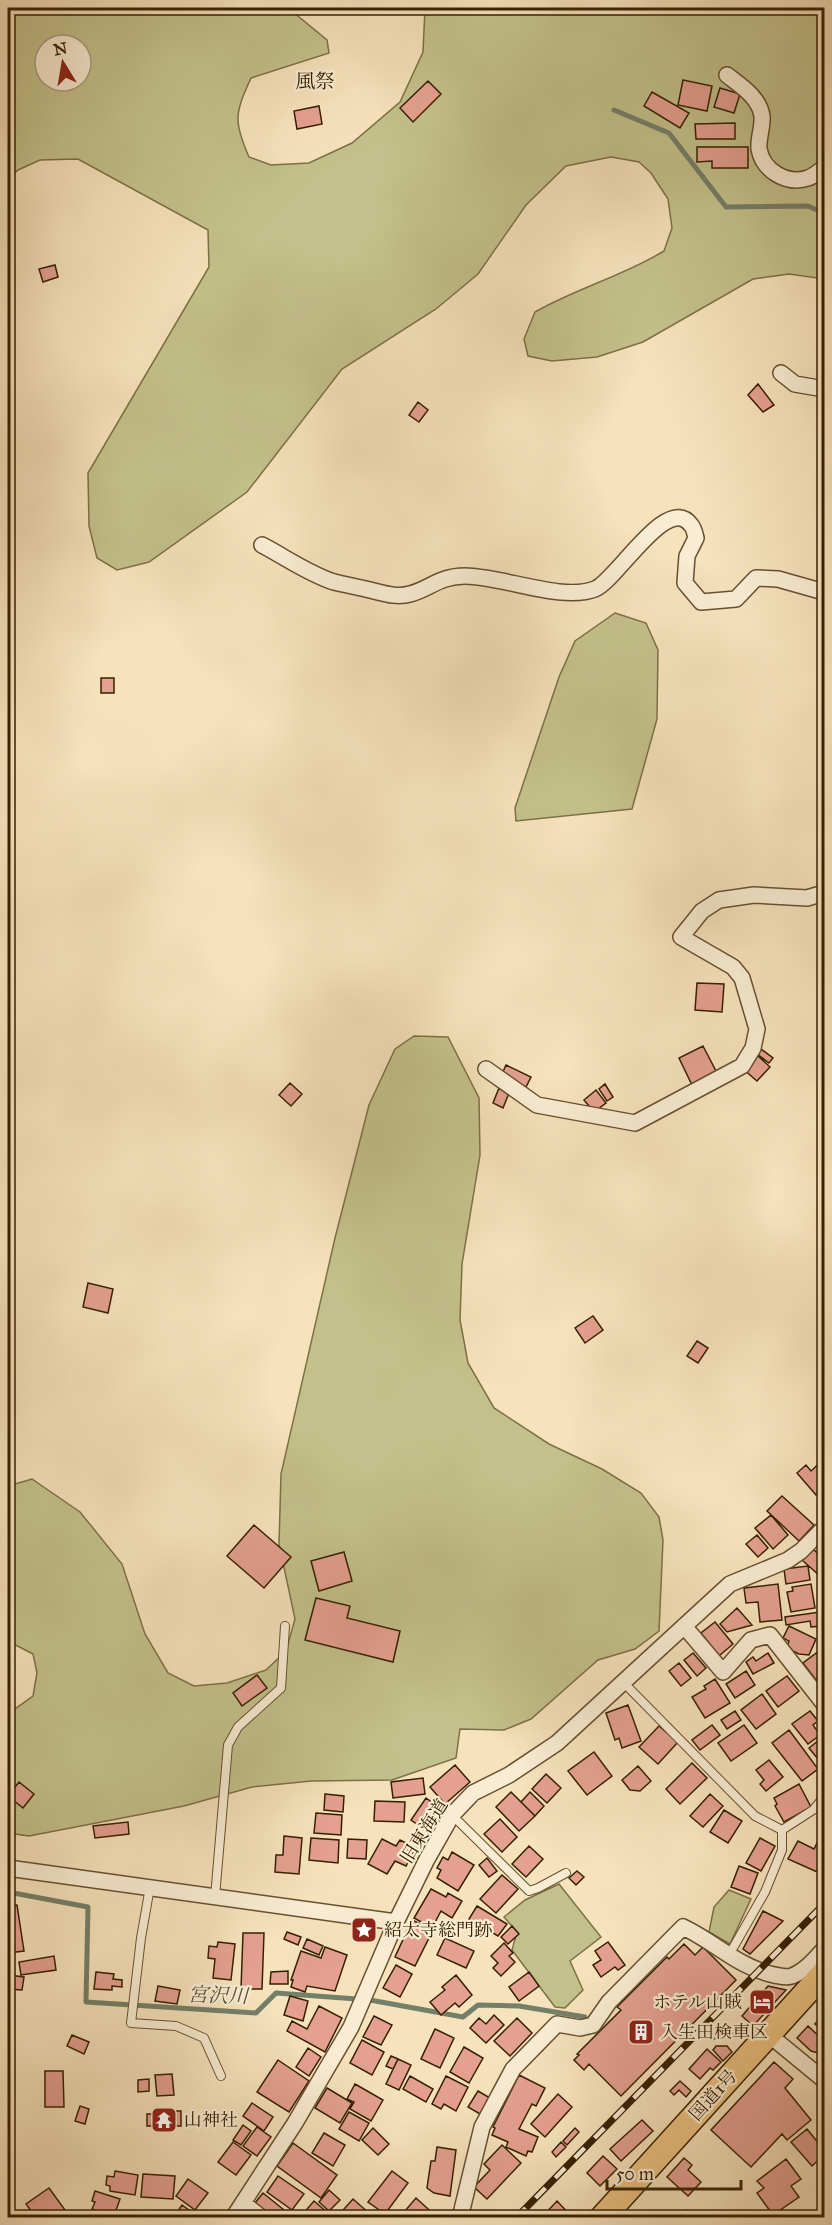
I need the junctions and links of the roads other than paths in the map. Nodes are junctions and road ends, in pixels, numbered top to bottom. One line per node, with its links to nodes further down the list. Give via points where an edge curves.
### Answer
1 (727, 75): 2 (street, via 754,96 762,116 759,147 764,164 777,175 793,180 809,178)
2 (825, 168)
3 (781, 373): 4 (street, via 795,384)
4 (825, 389)
5 (262, 544): 6 (street, via 327,579 396,596 411,594 440,579 465,576 579,592 595,589 609,580 661,524 682,518 691,525 696,538 687,556 685,583 700,602 736,599 756,578 778,579)
6 (825, 592)
7 (825, 893): 8 (street, via 807,898 754,895 719,900 702,911 681,937 733,968 742,978 757,1029 753,1048 742,1066 635,1123 537,1105)
8 (486, 1069)
9 (825, 1528): 11 (street, 旧東海道, via 788,1560 730,1584)
10 (285, 1626): 20 (lane, via 281,1688 238,1727 228,1745)
11 (684, 1626): 12 (street, 旧東海道); 13 (street, via 723,1672 751,1640 770,1635)
12 (624, 1683): 15 (street, 旧東海道, via 557,1743 473,1793); 16 (lane, via 755,1816)
13 (825, 1704)
14 (825, 1797): 16 (lane, via 813,1810)
15 (452, 1815): 18 (lane, via 529,1891); 21 (street, 旧東海道)
16 (782, 1830): 23 (lane, via 782,1850 765,1892)
17 (8, 1868): 19 (street)
18 (566, 1873)
19 (150, 1887): 20 (street); 26 (lane, via 131,2023 176,2026 204,2038)
20 (215, 1897): 21 (street)
21 (396, 1922): 28 (street, 旧東海道, via 351,2027)
22 (825, 1949): 23 (street, via 802,1971 786,1978 752,1969)
23 (729, 1956): 31 (street, via 683,1927 609,2002 593,2025 580,2028 557,2024 513,2069 482,2127)
24 (825, 1972): 25 (highway, 国道1号)
25 (768, 2034): 27 (street); 32 (highway, 国道1号)
26 (221, 2076)
27 (825, 2080)
28 (243, 2203): 29 (street, 旧東海道); 30 (street)
29 (233, 2217)
30 (262, 2217)
31 (460, 2217)
32 (602, 2217)

